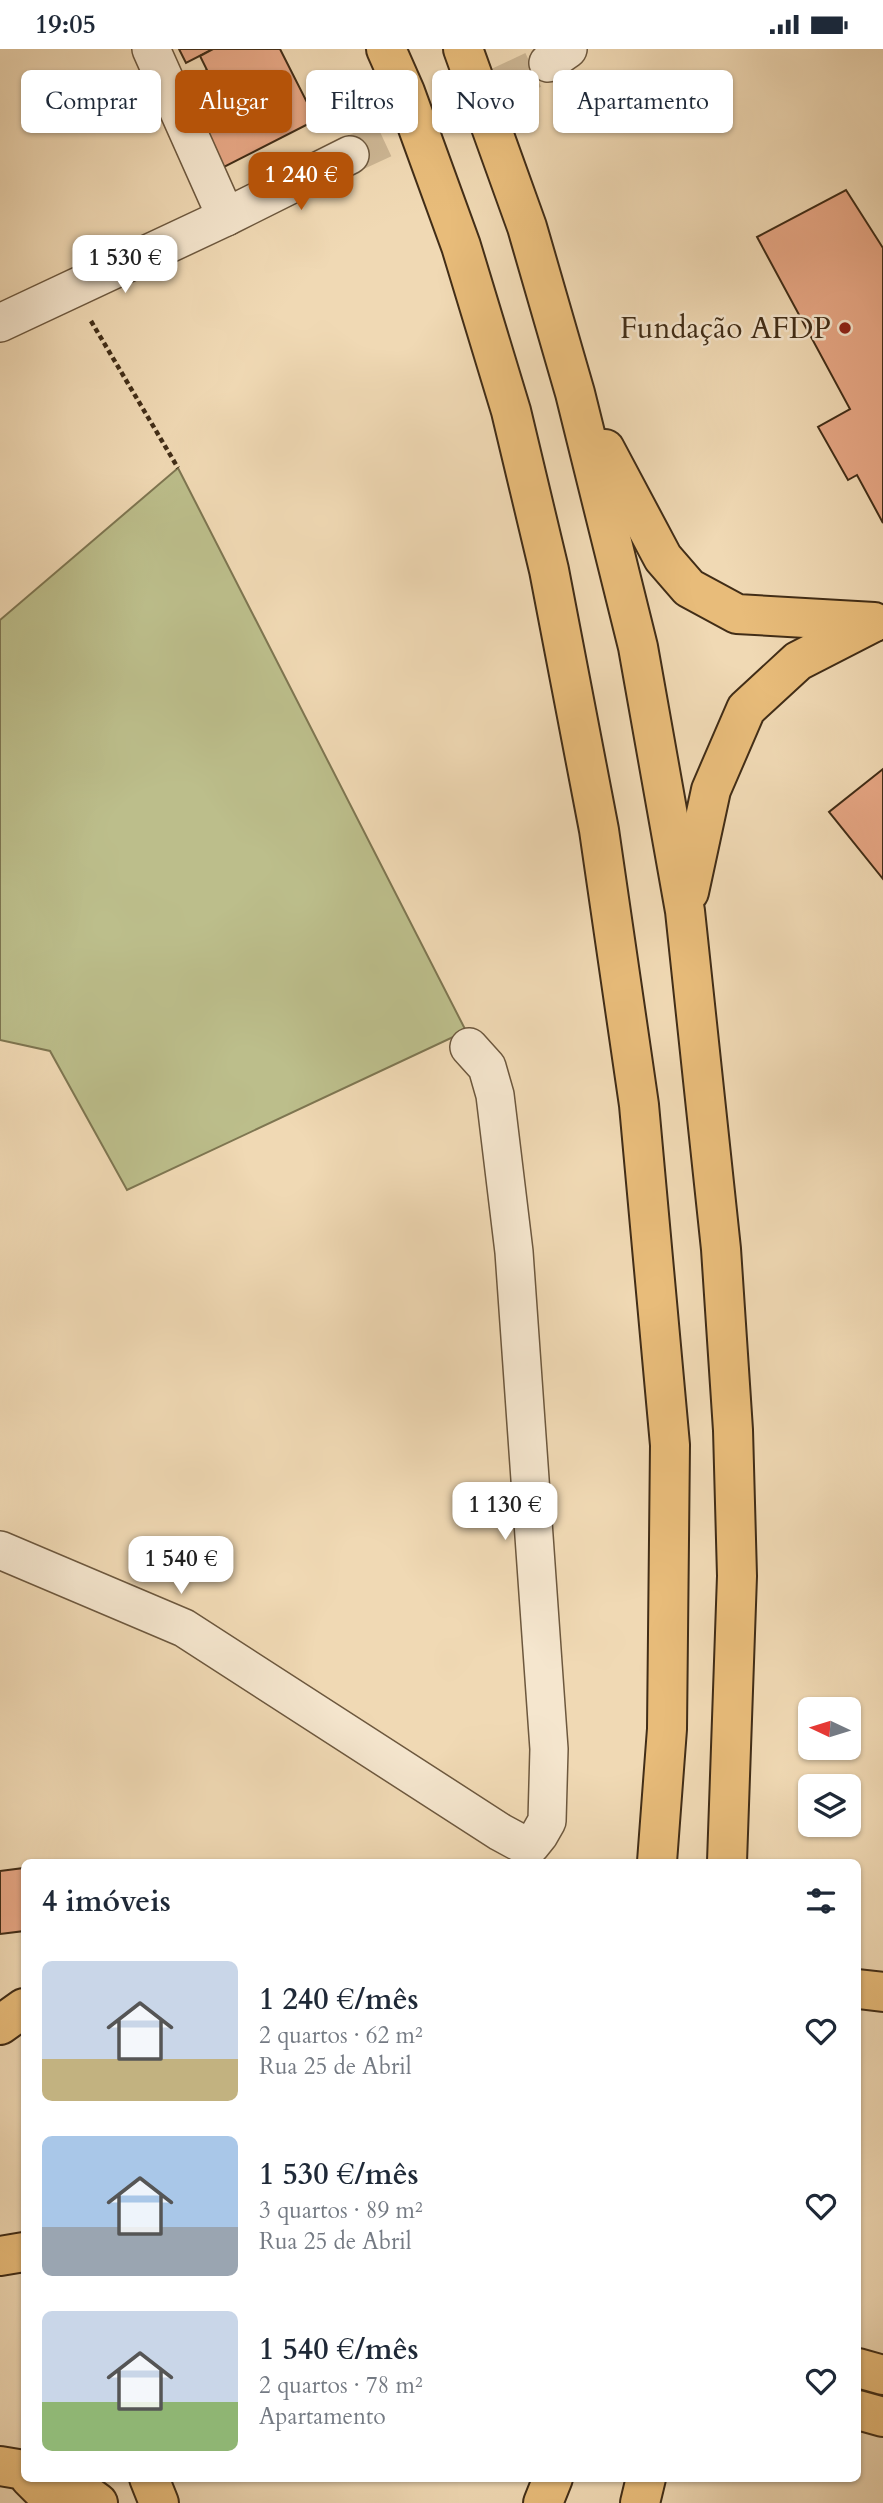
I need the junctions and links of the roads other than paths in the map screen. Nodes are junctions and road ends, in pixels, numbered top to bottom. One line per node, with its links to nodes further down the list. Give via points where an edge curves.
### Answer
1 (151, 49): 5 (street)
2 (386, 49): 12 (main road, via 461,246 511,411 549,570 599,830 639,1105 670,1445 667,1729)
3 (463, 49): 7 (main road, via 527,227)
4 (350, 155): 5 (street)
5 (226, 217): 6 (street)
6 (0, 323)
7 (575, 393): 8 (main road, via 663,558 689,588 737,614); 9 (main road, via 638,647)
8 (878, 622): 9 (main road, via 798,661 746,709 711,790)
9 (685, 911): 13 (main road, via 720,1249 733,1430 737,1576)
10 (469, 1047): 11 (street, via 488,1067 495,1095 514,1252 549,1749 547,1821 531,1845 500,1832 184,1628)
11 (0, 1550)
12 (657, 1859)
13 (727, 1859)
14 (861, 1989): 15 (main road)
15 (883, 1992)
16 (0, 2007): 17 (main road)
17 (21, 2007)
18 (21, 2009): 19 (main road)
19 (0, 2025)
20 (861, 2369): 21 (main road)
21 (883, 2375)
22 (861, 2411): 23 (main road)
23 (883, 2417)
24 (32, 2482): 31 (main road)
25 (69, 2482): 32 (main road)
26 (151, 2482): 33 (main road)
27 (551, 2482): 34 (main road)
28 (568, 2482): 35 (main road)
29 (645, 2482): 36 (main road)
30 (660, 2482): 37 (main road)
31 (55, 2503)
32 (98, 2503)
33 (159, 2503)
34 (543, 2503)
35 (564, 2503)
36 (640, 2503)
37 (659, 2503)

